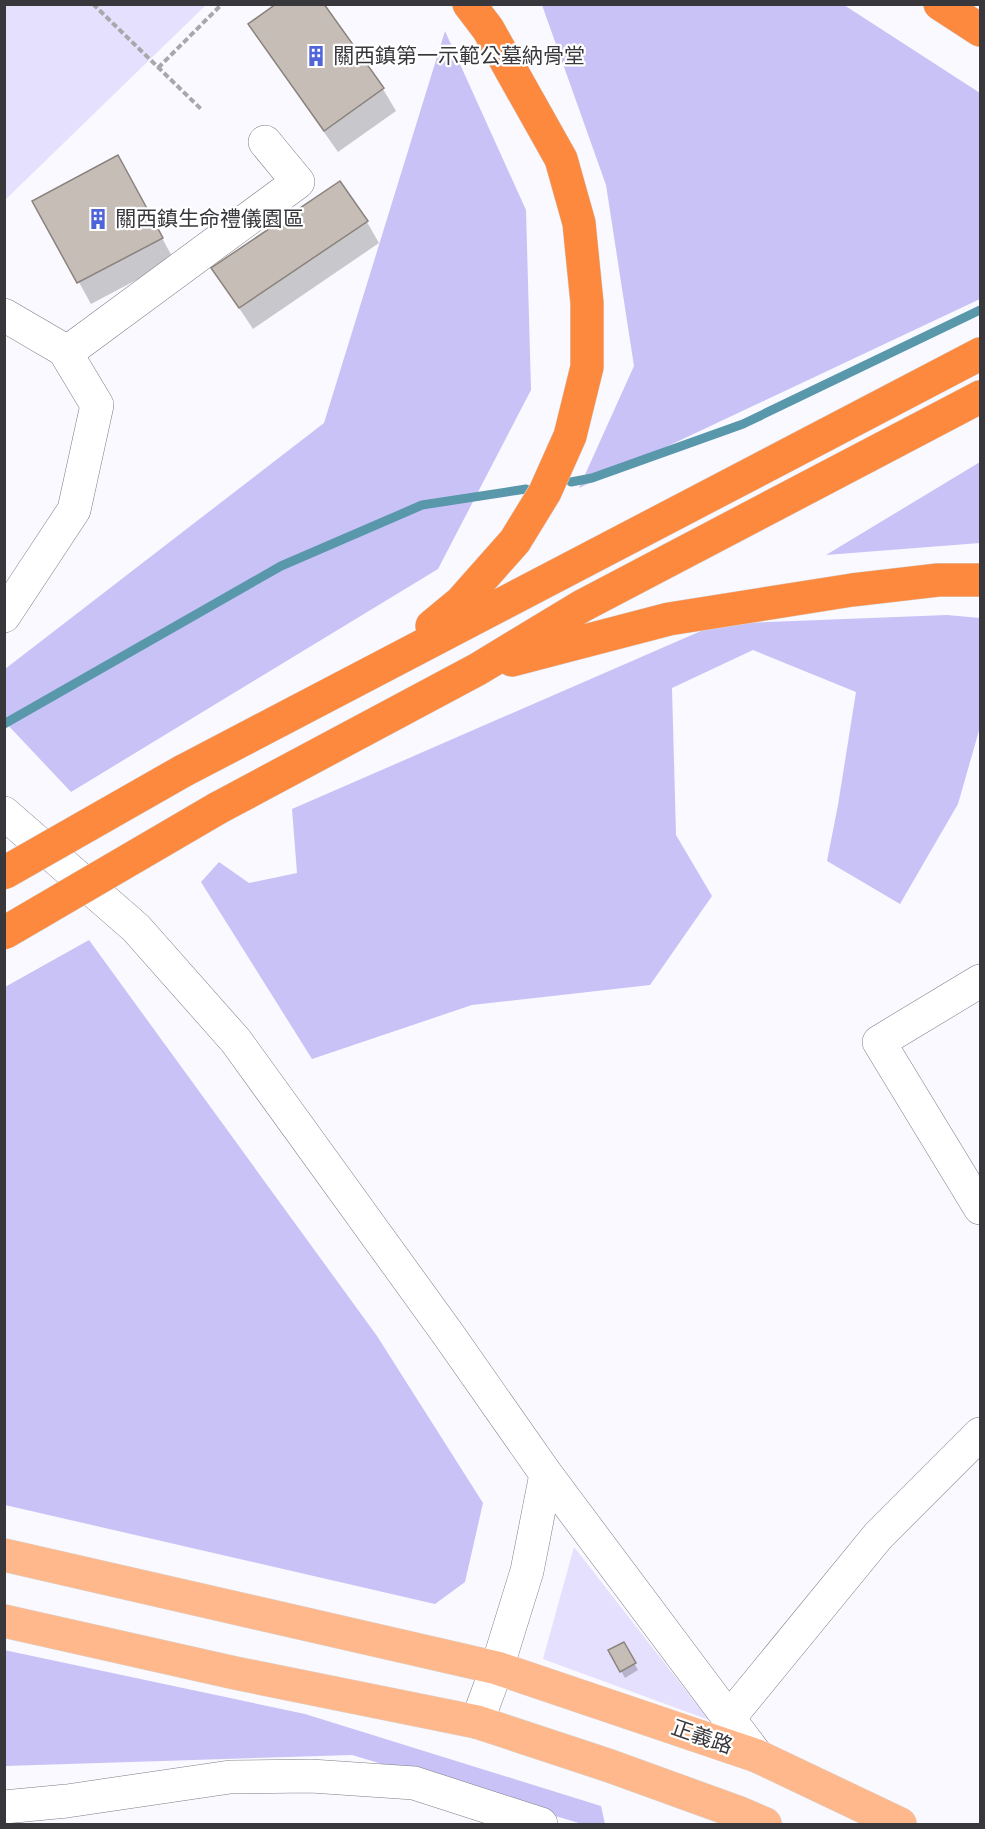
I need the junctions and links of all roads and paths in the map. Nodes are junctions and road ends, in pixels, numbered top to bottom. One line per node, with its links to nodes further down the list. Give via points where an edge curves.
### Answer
1 (93, 4): 6 (path)
2 (222, 4): 6 (path)
3 (469, 4): 15 (highway, via 488,29 561,159 579,223 587,303 586,367 570,436 545,492 515,541 461,602)
4 (940, 4): 5 (highway)
5 (981, 30)
6 (159, 68): 7 (path)
7 (201, 109)
8 (265, 142): 10 (street, via 298,182)
9 (4, 315): 10 (street)
10 (66, 353): 14 (street, via 97,405 74,510)
11 (981, 354): 15 (highway)
12 (981, 397): 16 (highway, via 582,606)
13 (981, 580): 16 (highway, via 938,580 852,590 669,619)
14 (4, 616)
15 (382, 667): 18 (highway, bridge, via 183,771)
16 (478, 669): 19 (highway, bridge, via 218,808)
17 (4, 813): 23 (street, via 136,928 236,1041)
18 (4, 873)
19 (4, 933)
20 (981, 981): 21 (street, via 879,1042)
21 (981, 1208)
22 (981, 1434): 27 (street, via 878,1536)
23 (546, 1474): 26 (street, via 527,1571); 27 (street)
24 (4, 1555): 26 (main road, 正義路)
25 (4, 1621): 28 (main road)
26 (497, 1668): 28 (street); 29 (main road, 正義路)
27 (729, 1718): 29 (street)
28 (477, 1722): 34 (main road)
29 (757, 1756): 35 (main road, 正義路)
30 (4, 1784): 31 (street)
31 (67, 1801): 32 (street); 33 (street, via 230,1777 311,1776 414,1784)
32 (4, 1807)
33 (541, 1824)
34 (765, 1824)
35 (900, 1824)

